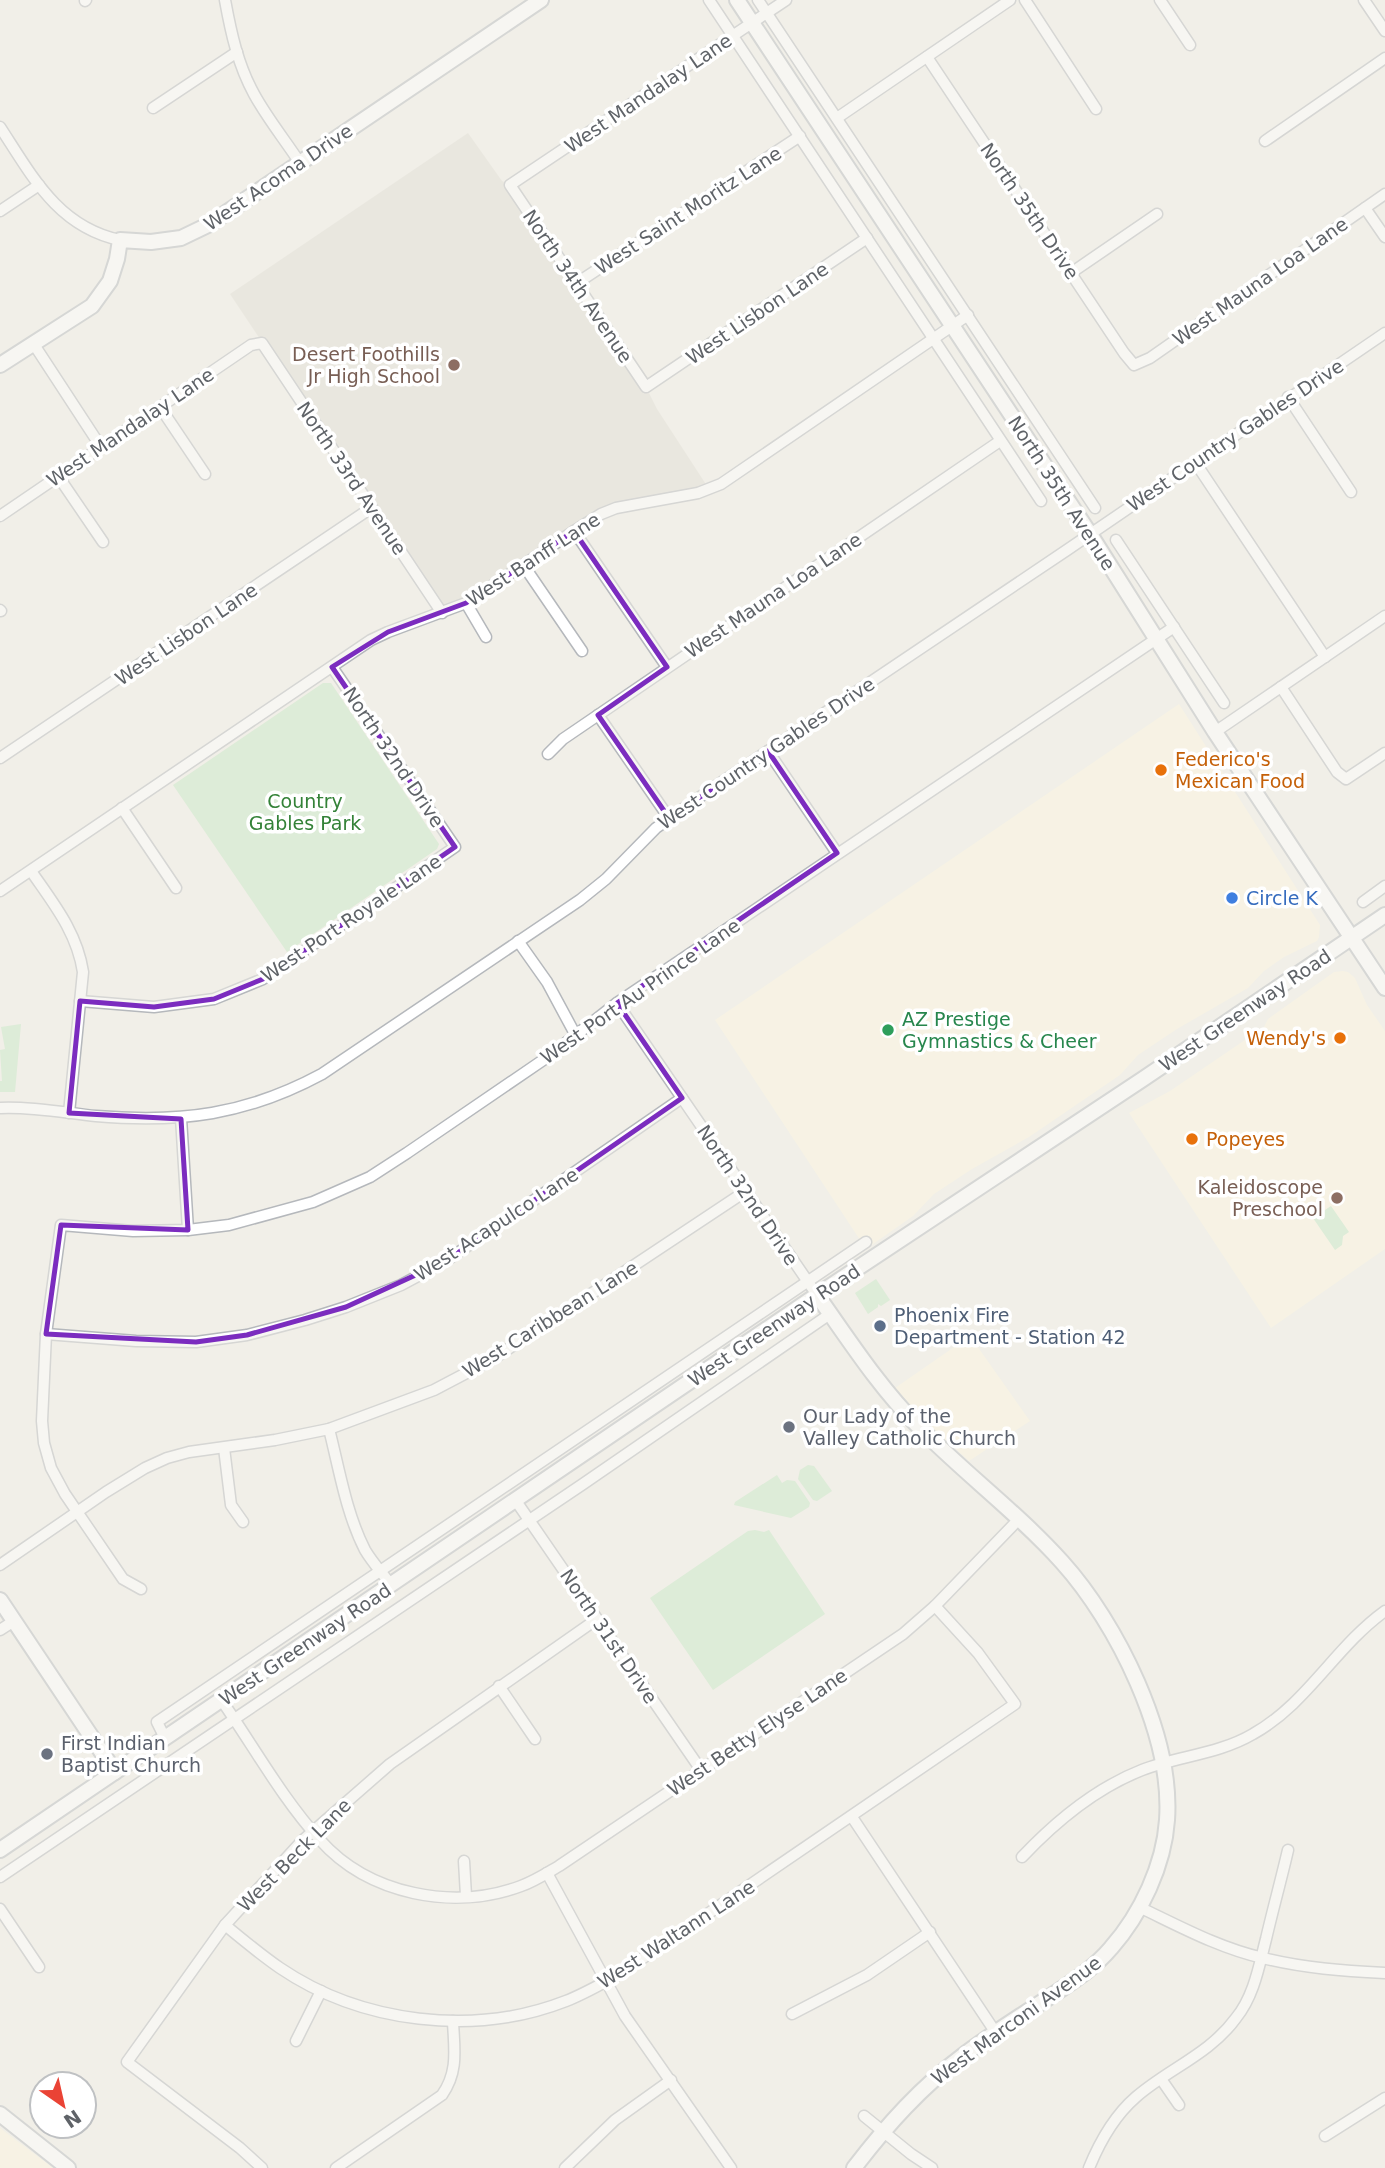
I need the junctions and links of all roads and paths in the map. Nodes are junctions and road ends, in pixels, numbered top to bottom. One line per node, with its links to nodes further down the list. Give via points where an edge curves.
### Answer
1 (225, 0): 16 (street)
2 (541, 0): 25 (main road, West Acoma Drive)
3 (709, 0): 14 (street, North 35th Avenue)
4 (737, 0): 12 (main road, North 35th Avenue)
5 (758, 0): 11 (street, North 35th Avenue)
6 (786, 0): 11 (street, West Mandalay Lane)
7 (1010, 0): 17 (street)
8 (1025, 0): 20 (street)
9 (1160, 0): 15 (street)
10 (1364, 0): 13 (street)
11 (767, 13): 12 (street, West Mandalay Lane); 21 (street, North 35th Avenue)
12 (752, 23): 14 (street, West Mandalay Lane); 38 (main road, North 35th Avenue)
13 (1385, 31)
14 (733, 36): 23 (street, North 35th Avenue); 27 (street, West Mandalay Lane)
15 (1190, 45)
16 (237, 52): 19 (street); 25 (street, via 254,94)
17 (927, 57): 21 (street); 35 (street, North 35th Drive)
18 (1385, 58): 24 (street)
19 (153, 108)
20 (1097, 108)
21 (836, 118): 37 (street, North 35th Avenue)
22 (0, 127): 26 (street)
23 (800, 136): 33 (street, North 35th Avenue); 36 (street, West Saint Moritz Lane)
24 (1265, 141)
25 (300, 163): 34 (main road, West Acoma Drive, via 181,238)
26 (39, 185): 30 (street); 34 (street, via 74,220)
27 (510, 185): 36 (street, North 34th Avenue)
28 (1385, 194): 29 (street, West Mauna Loa Lane)
29 (1365, 208): 32 (street); 44 (street, West Mauna Loa Lane)
30 (0, 211)
31 (1157, 214): 35 (street)
32 (1385, 237)
33 (867, 238): 40 (street, North 35th Avenue); 45 (street, West Lisbon Lane)
34 (120, 240): 41 (main road, via 110,281 92,306)
35 (1071, 273): 44 (street, North 35th Drive)
36 (577, 283): 45 (street, North 34th Avenue)
37 (968, 315): 38 (street, West Banff Lane); 56 (street, North 35th Avenue)
38 (952, 326): 40 (street, West Banff Lane); 59 (main road, North 35th Avenue)
39 (1385, 332): 46 (street, West Country Gables Drive)
40 (933, 339): 48 (street, North 35th Avenue); 58 (street, West Banff Lane, via 721,484 698,493 615,508)
41 (33, 343): 43 (main road); 49 (street)
42 (262, 344): 47 (street, West Mandalay Lane, via 251,345); 55 (street, North 33rd Avenue)
43 (0, 365)
44 (1135, 365)
45 (646, 387)
46 (1288, 397): 50 (street, West Country Gables Drive); 53 (street)
47 (160, 407): 49 (street, West Mandalay Lane); 51 (street)
48 (1000, 440): 54 (street, North 35th Avenue); 72 (street, West Mauna Loa Lane)
49 (101, 447): 52 (street, West Mandalay Lane)
50 (1195, 463): 59 (street, West Country Gables Drive); 70 (street)
51 (205, 474)
52 (58, 476): 57 (street, West Mandalay Lane); 61 (street)
53 (1351, 492)
54 (1041, 501)
55 (371, 508): 64 (street, North 33rd Avenue); 80 (street, West Lisbon Lane)
56 (1094, 508)
57 (0, 516)
58 (574, 531): 62 (street, West Banff Lane); 72 (street)
59 (1090, 534): 68 (main road, North 35th Avenue); 77 (street, West Country Gables Drive)
60 (1116, 540): 66 (street, North 35th Avenue)
61 (103, 542)
62 (524, 566): 63 (street, West Banff Lane); 69 (street)
63 (466, 603): 64 (street, West Banff Lane); 67 (street)
64 (442, 613): 71 (street, West Banff Lane, via 370,640)
65 (1385, 616): 70 (street)
66 (1174, 627): 68 (street, West Port Au Prince Lane); 74 (street, North 35th Avenue)
67 (486, 637)
68 (1157, 639): 76 (main road, North 35th Avenue); 84 (street, West Port Au Prince Lane)
69 (582, 651)
70 (1325, 657): 73 (street)
71 (332, 667): 81 (street, West Banff Lane); 83 (street, North 32nd Drive)
72 (667, 667): 75 (street, West Mauna Loa Lane)
73 (1281, 687): 76 (street); 78 (street, via 1346,779)
74 (1224, 703)
75 (598, 715): 79 (street, West Mauna Loa Lane); 82 (street)
76 (1216, 732): 91 (main road, North 35th Avenue)
77 (768, 751): 82 (street, West Country Gables Drive); 84 (street)
78 (1385, 753)
79 (548, 754)
80 (0, 758)
81 (122, 808): 85 (street, West Banff Lane); 87 (street)
82 (669, 818): 92 (street, West Country Gables Drive, via 606,879)
83 (455, 848): 94 (street, West Port Royale Lane, via 263,979 214,999 154,1007)
84 (837, 853): 95 (street, West Port Au Prince Lane)
85 (31, 870): 88 (street, West Banff Lane); 94 (street, via 72,933 83,972)
86 (1385, 886): 89 (street)
87 (176, 888)
88 (0, 891)
89 (1363, 902)
90 (1385, 915): 91 (main road, West Greenway Road)
91 (1351, 938): 93 (main road, North 35th Avenue); 105 (main road, West Greenway Road)
92 (518, 941): 96 (street); 100 (street, West Country Gables Drive, via 295,1089 219,1113)
93 (1385, 988)
94 (80, 1001): 99 (street)
95 (617, 1003): 96 (street, West Port Au Prince Lane); 97 (street, North 32nd Drive)
96 (575, 1034): 102 (street, West Port Au Prince Lane, via 370,1177 266,1216)
97 (682, 1098): 101 (street, North 32nd Drive); 107 (street, West Acapulco Lane, via 446,1261 346,1307 247,1335 196,1342)
98 (2, 1107): 99 (street, West Country Gables Drive)
99 (69, 1113): 100 (street, West Country Gables Drive)
100 (181, 1118): 102 (street)
101 (746, 1191): 104 (street, North 32nd Drive); 108 (street, West Caribbean Lane, via 493,1359 434,1390)
102 (188, 1230): 107 (street, West Port Au Prince Lane, via 61,1225)
103 (866, 1242): 104 (street, West Greenway Road)
104 (807, 1280): 105 (street, North 32nd Drive); 116 (street, West Greenway Road)
105 (817, 1296): 106 (main road, North 32nd Drive); 110 (main road, West Greenway Road)
106 (830, 1314): 112 (main road, North 32nd Drive, via 904,1410); 113 (street, West Greenway Road)
107 (46, 1334): 111 (street, via 44,1443 51,1468)
108 (329, 1429): 109 (street, West Caribbean Lane); 116 (street, via 348,1505 365,1549)
109 (224, 1448): 111 (street, West Caribbean Lane, via 188,1452 156,1463); 114 (street, via 230,1505)
110 (516, 1501): 113 (street, North 31st Drive); 117 (main road, West Greenway Road)
111 (77, 1512): 115 (street, West Caribbean Lane); 118 (street, via 123,1578)
112 (1019, 1519): 120 (street, West Betty Elyse Lane); 130 (main road, North 32nd Drive, via 1062,1562 1114,1635 1149,1712)
113 (529, 1520): 122 (street, North 31st Drive); 127 (street, West Greenway Road)
114 (243, 1522)
115 (0, 1564)
116 (381, 1572): 117 (street); 128 (street, West Greenway Road, via 157,1721)
117 (391, 1585): 126 (main road, West Greenway Road)
118 (141, 1589)
119 (0, 1600): 123 (main road)
120 (935, 1606): 131 (street, West Betty Elyse Lane, via 903,1634); 133 (street, West Waltann Lane, via 978,1653 1015,1704)
121 (1385, 1611): 130 (street, via 1274,1721 1235,1744)
122 (597, 1619): 125 (street, West Beck Lane); 131 (street, North 31st Drive)
123 (14, 1621): 124 (street); 132 (main road)
124 (0, 1630)
125 (499, 1686): 129 (street); 134 (street, West Beck Lane, via 379,1772)
126 (222, 1701): 127 (street, West Betty Elyse Lane); 128 (main road, West Greenway Road)
127 (234, 1719): 134 (street, West Betty Elyse Lane); 140 (street, West Greenway Road)
128 (165, 1738): 132 (main road, West Greenway Road)
129 (535, 1739)
130 (1163, 1765): 137 (street, via 1115,1782 1081,1804); 142 (main road, North 32nd Drive, via 1167,1794 1164,1845)
131 (701, 1770): 139 (street, West Betty Elyse Lane)
132 (115, 1772): 135 (main road, West Greenway Road)
133 (852, 1816): 145 (street); 149 (street, West Waltann Lane)
134 (312, 1832): 141 (street, West Betty Elyse Lane, via 355,1869 388,1885 414,1894); 144 (street, West Beck Lane)
135 (0, 1850)
136 (1288, 1850): 146 (street)
137 (1022, 1857)
138 (464, 1861): 141 (street)
139 (547, 1873): 141 (street, West Betty Elyse Lane, via 499,1893); 149 (street)
140 (0, 1877)
141 (466, 1896)
142 (1139, 1907): 146 (street, via 1193,1934); 153 (main road, West Marconi Avenue, via 1096,1964)
143 (0, 1909): 147 (street)
144 (225, 1925): 150 (street, West Waltann Lane, via 281,1969); 164 (street, West Beck Lane, via 127,2062)
145 (930, 1932): 151 (street, via 867,1975); 153 (street)
146 (1261, 1958): 148 (street); 155 (street, via 1246,2004 1231,2026)
147 (39, 1967)
148 (1385, 1973)
149 (606, 1981): 152 (street, West Waltann Lane, via 544,2008); 156 (street)
150 (321, 1991): 152 (street, West Waltann Lane, via 381,2014); 154 (street)
151 (792, 2014)
152 (453, 2021): 165 (street, via 454,2071 442,2095)
153 (996, 2033): 161 (main road, West Marconi Avenue, via 942,2072)
154 (296, 2041)
155 (1161, 2079): 158 (street); 170 (street, via 1137,2095 1113,2122)
156 (671, 2080): 166 (street, via 615,2120); 167 (street)
157 (1385, 2098): 162 (street)
158 (1179, 2105)
159 (0, 2114): 163 (main road)
160 (864, 2116): 161 (street)
161 (883, 2131): 168 (main road, West Marconi Avenue); 169 (street)
162 (1325, 2136)
163 (68, 2168)
164 (262, 2168)
165 (336, 2168)
166 (565, 2168)
167 (731, 2168)
168 (854, 2168)
169 (933, 2168)
170 (1089, 2168)

